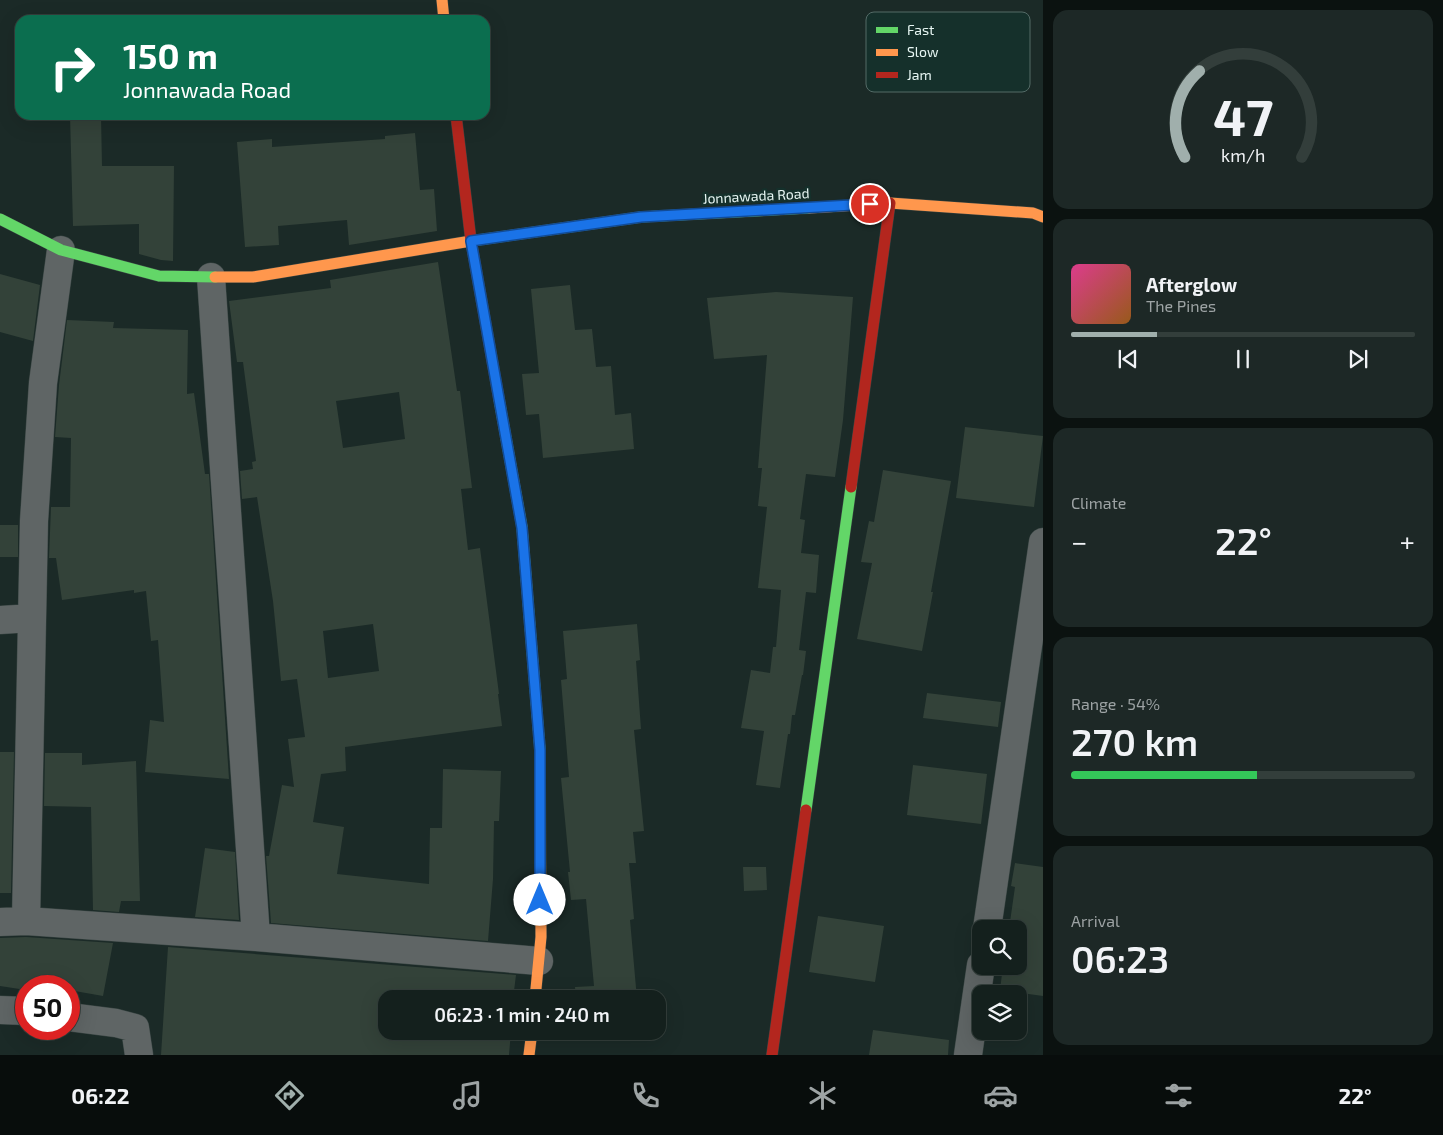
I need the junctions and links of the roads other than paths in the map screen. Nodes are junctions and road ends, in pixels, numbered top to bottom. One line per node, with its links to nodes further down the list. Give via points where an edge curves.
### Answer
1 (442, 0): 2 (main road)
2 (444, 15)
3 (457, 120): 7 (main road)
4 (890, 203): 5 (main road, Jonnawada Road, via 1033,213); 7 (main road, Jonnawada Road, via 641,217); 25 (main road)
5 (1043, 217)
6 (0, 219): 8 (main road, Jonnawada Road)
7 (471, 241): 9 (main road, Jonnawada Road, via 253,277); 16 (main road, via 522,528 540,750)
8 (61, 250): 9 (main road, Jonnawada Road, via 159,276); 11 (street, via 43,383)
9 (211, 277): 15 (street)
10 (1043, 542): 13 (street)
11 (32, 618): 12 (street); 14 (street)
12 (0, 620)
13 (988, 920)
14 (13, 922): 15 (street)
15 (256, 937): 16 (street)
16 (539, 961): 18 (main road)
17 (980, 975): 26 (street)
18 (536, 990)
19 (0, 1010): 20 (street)
20 (15, 1011)
21 (80, 1018): 23 (street, via 134,1028)
22 (531, 1040): 24 (main road)
23 (139, 1055)
24 (529, 1055)
25 (772, 1055)
26 (968, 1055)

